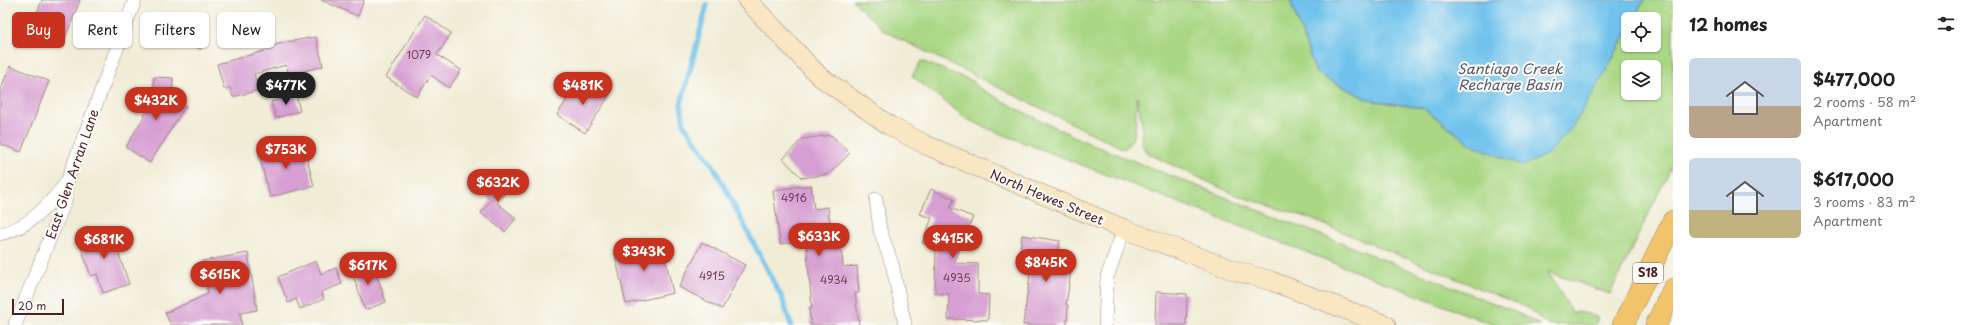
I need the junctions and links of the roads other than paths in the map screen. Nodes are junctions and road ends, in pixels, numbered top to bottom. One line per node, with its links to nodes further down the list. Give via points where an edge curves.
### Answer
1 (135, 0): 3 (street, East Glen Arran Lane)
2 (747, 0): 6 (main road, North Hewes Street, via 819,76 890,126 952,157)
3 (67, 182): 7 (street, via 45,209 26,224); 9 (street, East Glen Arran Lane, via 63,206)
4 (876, 199): 10 (street, via 880,230 892,264)
5 (1673, 221): 13 (main road, S18)
6 (1124, 229): 11 (street, via 1107,277); 12 (main road, North Hewes Street)
7 (0, 234)
8 (1673, 289): 14 (main road, S18)
9 (15, 325)
10 (906, 325)
11 (1105, 325)
12 (1386, 325)
13 (1623, 325)
14 (1656, 325)

